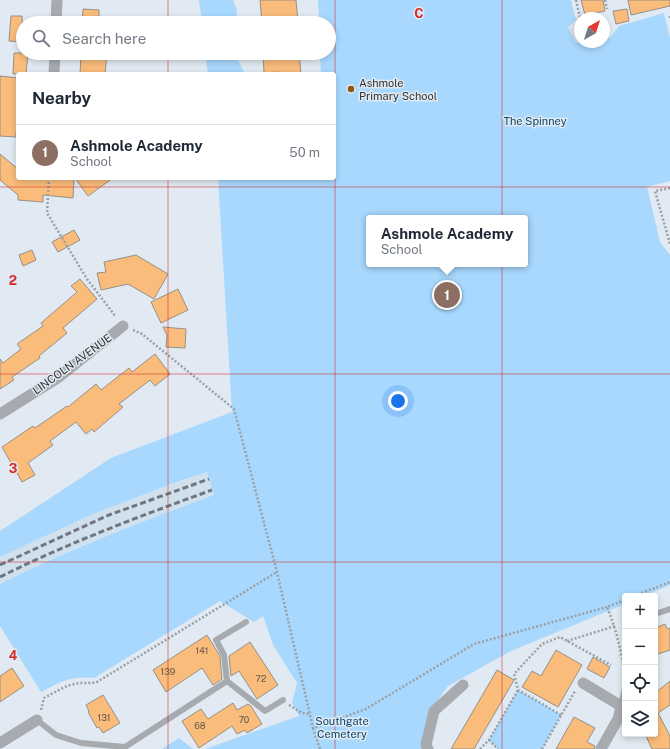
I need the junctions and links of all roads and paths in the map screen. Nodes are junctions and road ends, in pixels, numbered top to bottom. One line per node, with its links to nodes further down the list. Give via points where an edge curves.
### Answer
1 (57, 0): 6 (street)
2 (576, 0): 5 (path)
3 (605, 0): 4 (path)
4 (607, 9)
5 (579, 12)
6 (56, 16)
7 (670, 16): 8 (path)
8 (670, 19)
9 (55, 60): 10 (street)
10 (54, 72)
11 (49, 180): 14 (path, via 47,213 87,279)
12 (670, 188): 13 (path, via 656,191)
13 (670, 244)
14 (123, 326): 15 (street, LINCOLN AVENUE, via 58,377); 16 (path, via 142,334 234,409)
15 (0, 414)
16 (277, 572): 35 (path); 37 (path, via 97,682 72,684 44,698)
17 (670, 582): 18 (path)
18 (642, 593)
19 (622, 601): 20 (path)
20 (607, 607): 24 (path); 38 (path, via 474,644 366,709)
21 (670, 609): 22 (lane)
22 (658, 613)
23 (246, 622): 28 (lane, via 216,640 224,655)
24 (614, 626): 25 (path); 27 (path)
25 (566, 641): 26 (path); 31 (path, via 560,637 542,644 514,674)
26 (611, 665)
27 (623, 665)
28 (227, 681): 32 (lane, via 265,711); 37 (lane, via 126,747 81,743 56,735)
29 (462, 685): 42 (street, via 434,711 426,745)
30 (580, 685): 34 (street); 36 (path)
31 (518, 690): 36 (path); 39 (path)
32 (282, 700): 35 (path, via 302,713)
33 (622, 701): 34 (lane)
34 (621, 706): 46 (street, via 618,719)
35 (310, 714): 38 (path)
36 (561, 715): 45 (path)
37 (38, 720): 40 (street)
38 (313, 728): 41 (path)
39 (488, 740): 43 (path); 44 (path)
40 (0, 743)
41 (320, 749)
42 (428, 749)
43 (480, 749)
44 (498, 749)
45 (542, 749)
46 (601, 749)

